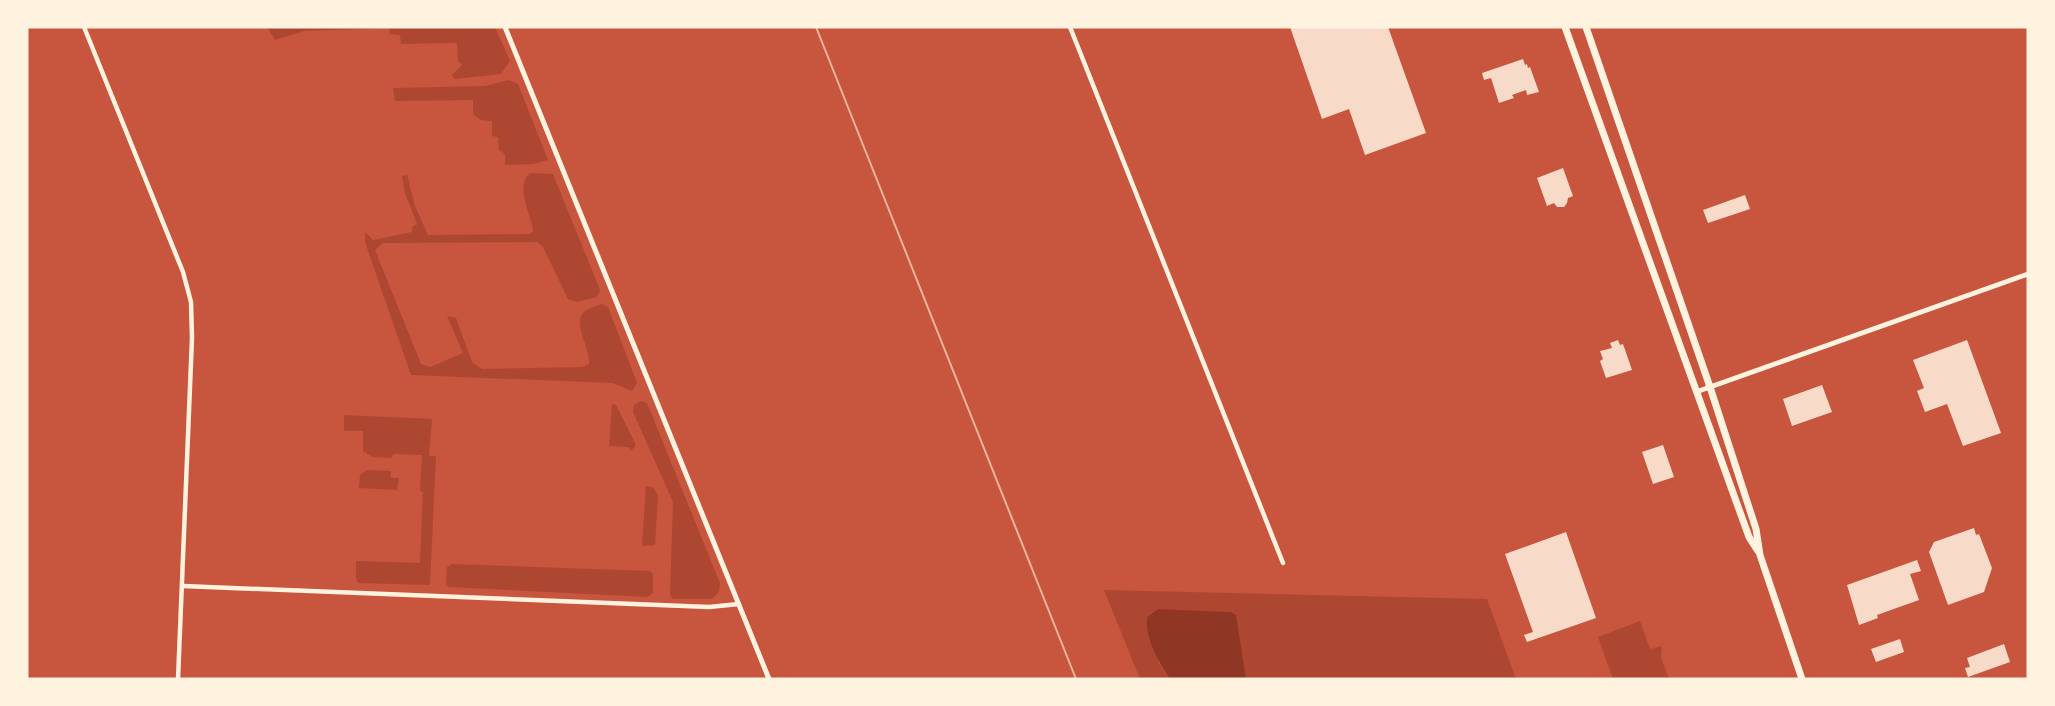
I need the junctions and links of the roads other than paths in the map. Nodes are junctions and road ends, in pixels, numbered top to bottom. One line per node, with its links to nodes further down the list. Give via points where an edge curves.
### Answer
1 (84, 27): 11 (street, via 183,272 191,302)
2 (506, 27): 12 (street)
3 (1070, 27): 10 (street)
4 (1565, 27): 8 (main road)
5 (1586, 27): 7 (main road)
6 (2028, 274): 7 (street)
7 (1710, 387): 8 (street); 9 (main road, via 1756,529)
8 (1696, 392): 9 (main road, via 1749,537)
9 (1760, 555): 15 (main road)
10 (1283, 563)
11 (183, 586): 12 (street, via 709,607); 13 (street)
12 (739, 604): 14 (street)
13 (178, 679)
14 (769, 679)
15 (1802, 679)

